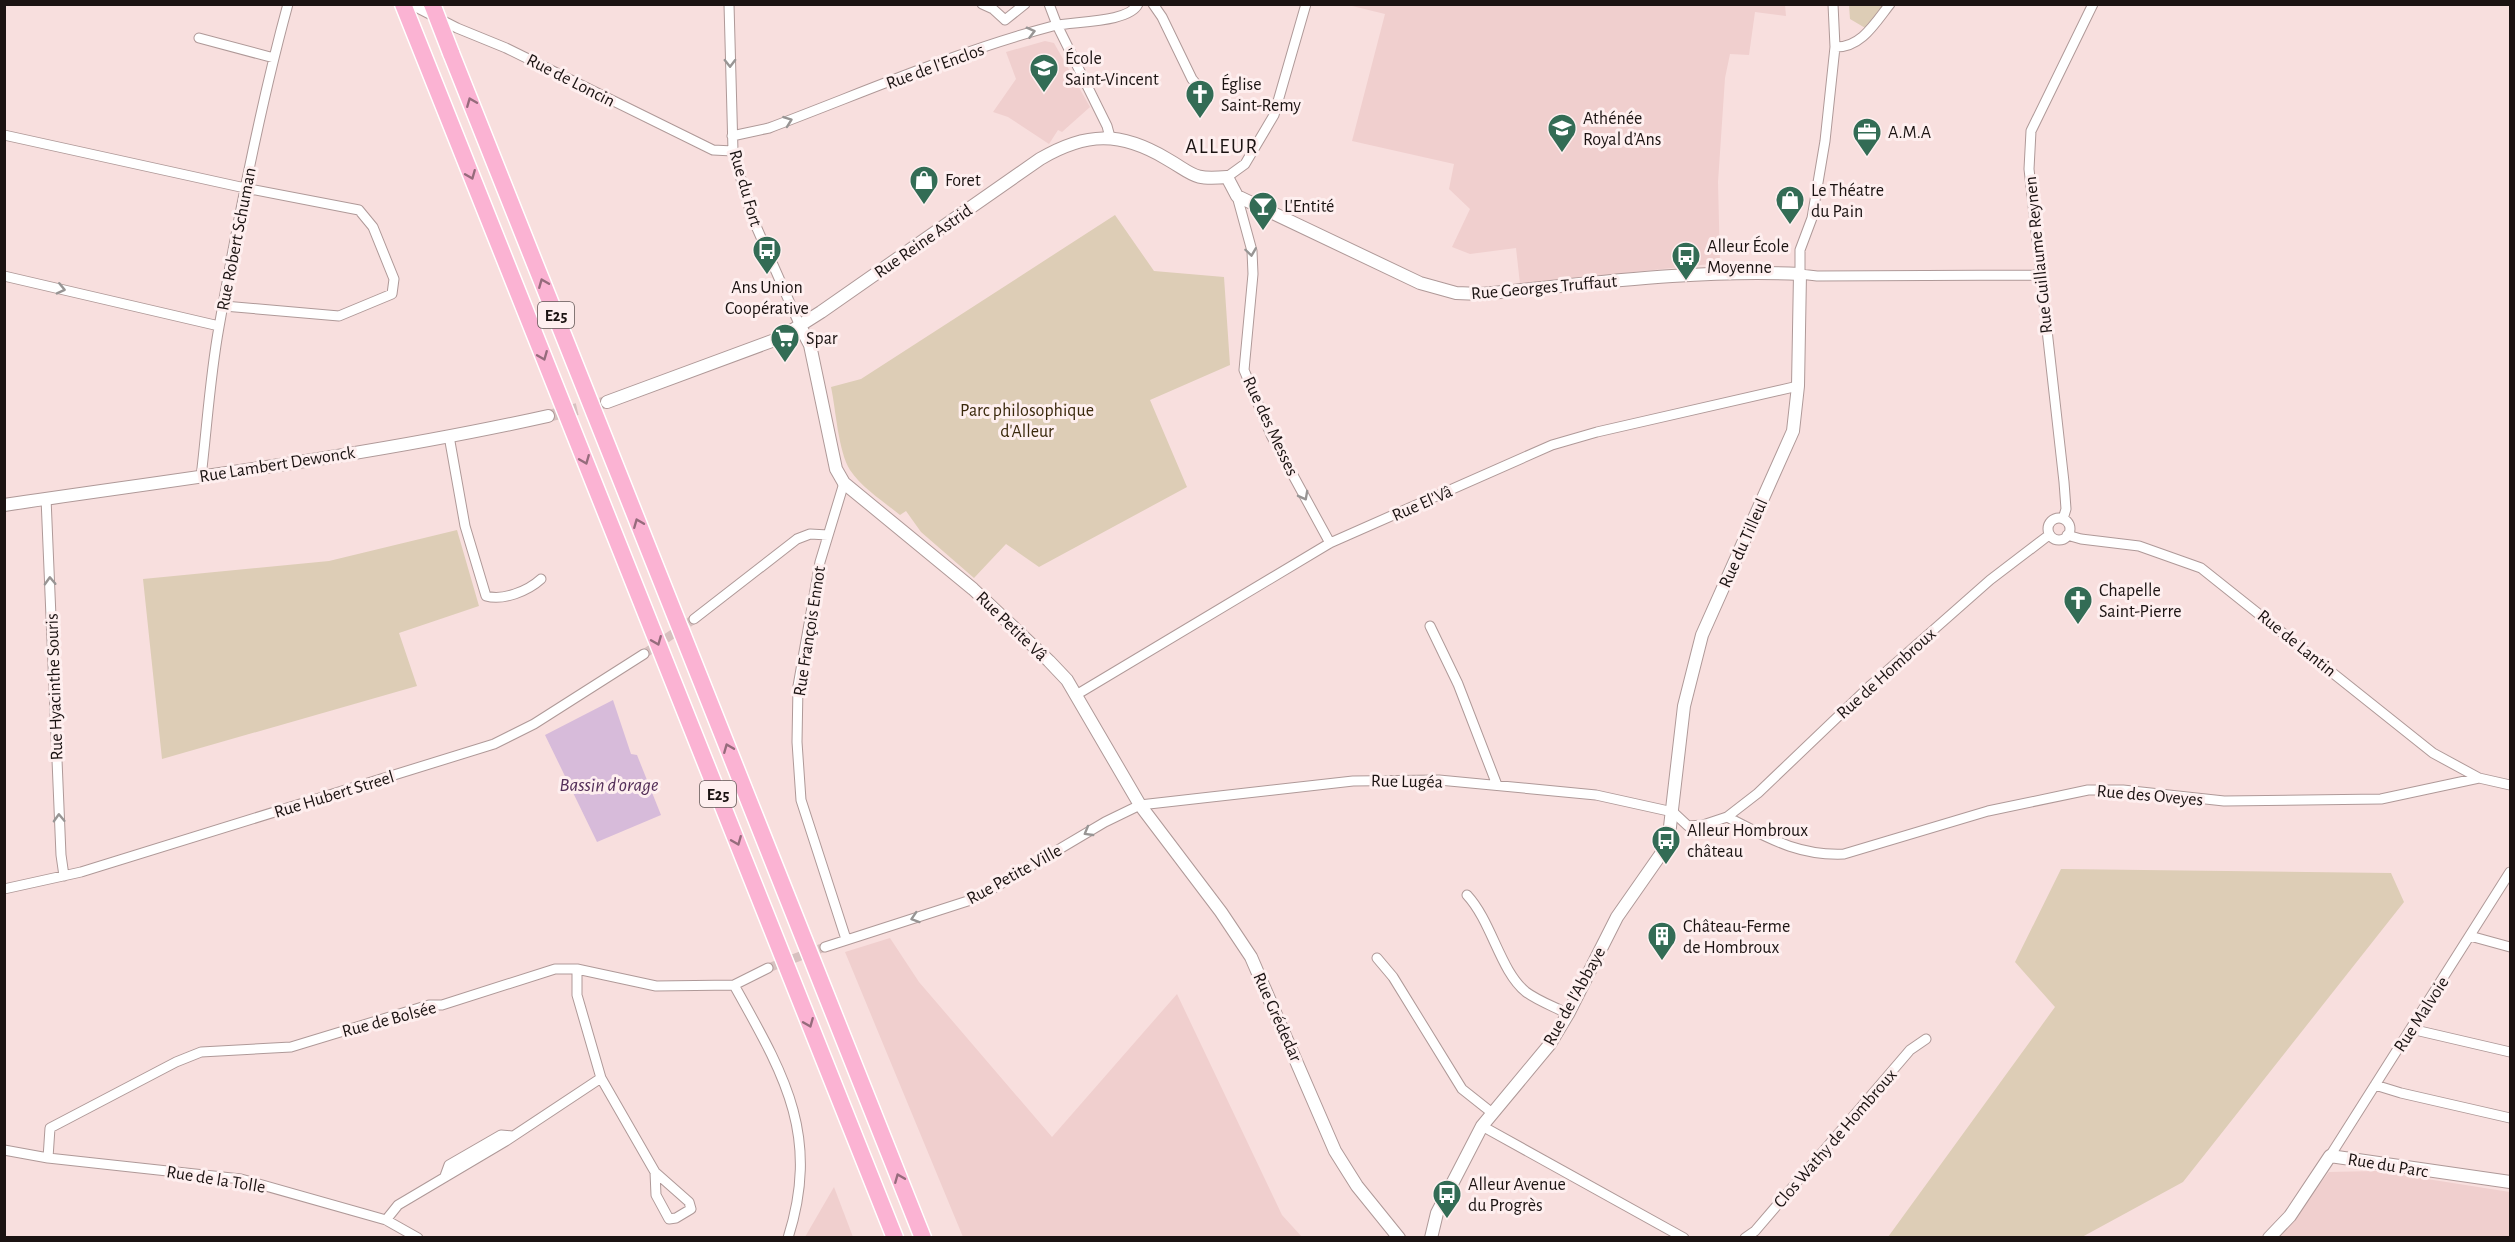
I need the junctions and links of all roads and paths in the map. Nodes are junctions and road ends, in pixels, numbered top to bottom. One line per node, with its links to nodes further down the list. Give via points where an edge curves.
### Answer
1 (288, 4): 20 (street, Rue Robert Schuman)
2 (403, 4): 91 (highway, E25, one-way to 91)
3 (410, 4): 25 (street, Rue de Loncin, via 713,150)
4 (432, 4): 88 (highway, E25, one-way to 4, bridge)
5 (729, 4): 23 (street, Rue du Fort, one-way to 23)
6 (982, 4): 15 (street)
7 (1025, 4): 15 (street)
8 (1049, 4): 16 (street)
9 (1138, 4): 16 (street, Rue de l'Enclos, via 1130,14)
10 (1152, 4): 21 (street, via 1192,79)
11 (1306, 4): 26 (street, via 1274,116 1245,164)
12 (1833, 4): 19 (street)
13 (1890, 4): 19 (street, via 1855,43)
14 (2093, 4): 30 (street, Rue Guillaume Reynen, via 2031,131 2029,169)
15 (1005, 20): 18 (street)
16 (1057, 25): 18 (street, Rue de l'Enclos, one-way to 16); 24 (street)
17 (199, 38): 20 (street)
18 (1009, 38): 23 (street, Rue de l'Enclos, one-way to 18, via 769,128)
19 (1835, 47): 29 (street, via 1823,152 1812,218 1800,250)
20 (273, 58): 27 (street, Rue Robert Schuman)
21 (1207, 97)
22 (4, 135): 27 (street)
23 (732, 136): 25 (street, Rue du Fort)
24 (1110, 137): 26 (street, Rue Reine Astrid, via 1145,148 1204,179); 34 (street, Rue Reine Astrid, via 1079,140 1040,159)
25 (733, 152): 34 (street, Rue du Fort, via 752,217)
26 (1227, 177): 28 (street)
27 (245, 188): 32 (street, Rue Robert Schuman); 32 (street, via 359,210 374,227 394,279 392,294 339,316)
28 (1237, 196): 29 (street, Rue Georges Truffaut, via 1420,283 1456,293 1700,274); 47 (street, Rue des Messes, one-way to 47, via 1253,262 1244,369 1271,435)
29 (1800, 273): 30 (street); 35 (street, Rue du Tilleul)
30 (2039, 275): 43 (street, Rue Guillaume Reynen, via 2064,482)
31 (4, 276): 33 (street, one-way to 33)
32 (224, 306): 33 (street, Rue Robert Schuman)
33 (219, 326): 39 (street, Rue Robert Schuman)
34 (800, 326): 36 (street, via 780,338); 40 (street, via 810,345 836,469)
35 (1798, 386): 47 (street, Rue El'Vâ, via 1552,445); 57 (street, Rue du Tilleul, via 1793,431 1702,635 1684,706)
36 (607, 402)
37 (548, 416): 38 (street, Rue Lambert Dewonck)
38 (449, 436): 39 (street, Rue Lambert Dewonck); 48 (street, via 465,526 486,596 510,595)
39 (201, 477): 41 (street, Rue Lambert Dewonck)
40 (844, 483): 44 (street, Rue François Ennot); 52 (street, Rue Petite Vâ, via 973,589 1049,661)
41 (46, 498): 42 (street, Rue Lambert Dewonck); 60 (street, Rue Hyacinthe Souris, one-way to 41)
42 (4, 505)
43 (2063, 519): 45 (street, via 2050,522); 46 (street, via 2069,528)
44 (828, 535): 49 (street, via 810,534 797,539); 66 (street, Rue François Ennot, via 798,686 797,742 801,800)
45 (2049, 535): 46 (street, via 2060,540); 58 (street, Rue de Hombroux, via 1879,677)
46 (2067, 535): 53 (street, Rue de Lantin, via 2139,546 2201,568 2433,753)
47 (1330, 543): 52 (street, Rue El'Vâ)
48 (541, 579)
49 (694, 619)
50 (1430, 626): 54 (street, via 1458,684)
51 (644, 654): 60 (street, Rue Hubert Streel, via 534,724 494,744)
52 (1076, 695): 56 (street, Rue Petite Vâ)
53 (2479, 778): 55 (street, Rue de Lantin); 58 (street, Rue des Oveyes, via 2381,799 2224,801 2088,790 1988,811 1844,854 1790,849)
54 (1497, 785): 56 (street, Rue Lugéa, via 1438,780 1353,781); 57 (street, Rue Lugéa, via 1596,795)
55 (2511, 785)
56 (1140, 805): 66 (street, Rue Petite Ville, one-way to 66, via 977,898); 92 (street, Rue Grédedar, via 1251,957 1335,1151 1357,1186)
57 (1673, 812): 58 (street, Rue Lugéa, via 1688,826); 73 (street, Rue de l'Abbaye, via 1668,844 1617,917)
58 (1727, 818)
59 (2511, 872): 62 (street, Rue Malvoie)
60 (64, 876): 61 (street, Rue Hubert Streel)
61 (4, 889)
62 (2500, 891): 63 (street); 65 (street, Rue Malvoie)
63 (2511, 893)
64 (1467, 895): 73 (street, via 1478,907 1514,978 1526,992)
65 (2470, 936): 68 (street); 74 (street, Rue Malvoie)
66 (846, 939): 67 (street, Rue Petite Ville)
67 (825, 947)
68 (2511, 947)
69 (1377, 958): 79 (street, via 1393,977 1462,1089)
70 (768, 968): 72 (street, Rue de Bolsée)
71 (577, 969): 72 (street, Rue de Bolsée, via 656,986); 77 (street, via 577,995); 84 (street, Rue de Bolsée, via 555,969 291,1047 201,1052 50,1128)
72 (734, 985): 90 (street, via 776,1059 797,1123 801,1146 798,1200)
73 (1568, 1014): 79 (street, Rue de l'Abbaye, via 1550,1044)
74 (2411, 1029): 76 (street); 78 (street, Rue Malvoie)
75 (1926, 1039): 95 (street, Clos Wathy de Hombroux, via 1910,1050)
76 (2511, 1052)
77 (601, 1078): 85 (street); 87 (street, via 398,1205)
78 (2375, 1085): 80 (street); 83 (street, Rue Malvoie)
79 (1491, 1112): 81 (street, Rue de l'Abbaye)
80 (2511, 1118)
81 (1482, 1126): 93 (street, Rue de l'Abbaye, via 1437,1213); 94 (street)
82 (4, 1150): 84 (street, Rue de la Tolle)
83 (2330, 1156): 86 (street, Rue du Parc); 96 (street, Rue du Parc, via 2290,1216)
84 (48, 1158): 87 (street, Rue de la Tolle, via 241,1179)
85 (655, 1172): 85 (street, via 656,1195 669,1219 691,1209 689,1202)
86 (2511, 1182)
87 (387, 1220): 89 (street, Rue de la Tolle)
88 (923, 1236)
89 (418, 1238)
90 (788, 1238)
91 (895, 1238)
92 (1399, 1238)
93 (1431, 1238)
94 (1684, 1238)
95 (1745, 1238)
96 (2269, 1238)

